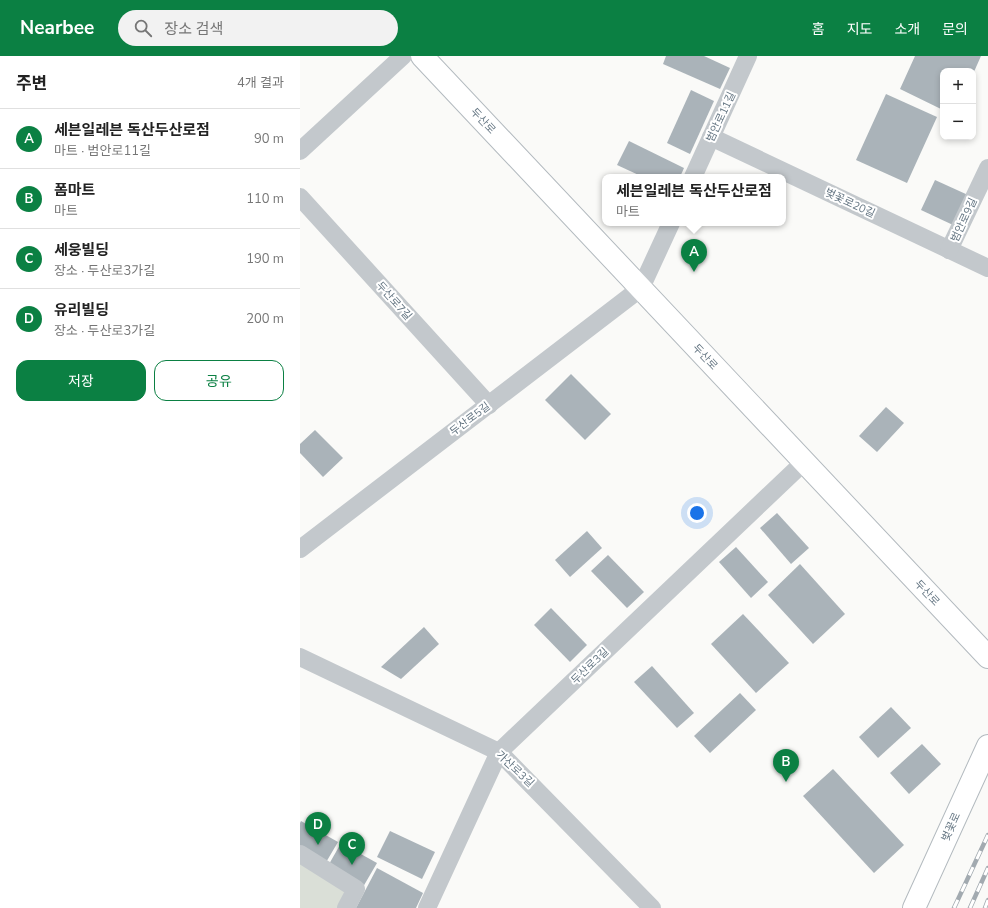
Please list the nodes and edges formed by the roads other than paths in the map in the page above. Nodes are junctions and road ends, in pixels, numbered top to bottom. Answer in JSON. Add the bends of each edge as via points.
{"nodes":[{"id":1,"x":403,"y":56,"type":"edge"},
{"id":2,"x":422,"y":56,"type":"edge"},
{"id":3,"x":748,"y":56,"type":"edge"},
{"id":4,"x":711,"y":137,"type":"junction"},
{"id":5,"x":300,"y":151,"type":"edge"},
{"id":6,"x":988,"y":168,"type":"edge"},
{"id":7,"x":693,"y":174,"type":"edge"},
{"id":8,"x":300,"y":197,"type":"edge"},
{"id":9,"x":670,"y":226,"type":"edge"},
{"id":10,"x":949,"y":250,"type":"junction"},
{"id":11,"x":988,"y":268,"type":"edge"},
{"id":12,"x":641,"y":288,"type":"junction"},
{"id":13,"x":489,"y":405,"type":"junction"},
{"id":14,"x":804,"y":462,"type":"junction"},
{"id":15,"x":300,"y":549,"type":"edge"},
{"id":16,"x":988,"y":657,"type":"edge"},
{"id":17,"x":300,"y":658,"type":"edge"},
{"id":18,"x":988,"y":746,"type":"edge"},
{"id":19,"x":500,"y":752,"type":"junction"},
{"id":20,"x":300,"y":854,"type":"edge"},
{"id":21,"x":346,"y":908,"type":"edge"},
{"id":22,"x":427,"y":908,"type":"edge"},
{"id":23,"x":652,"y":908,"type":"edge"},
{"id":24,"x":914,"y":908,"type":"edge"}],
"edges":[{"from":1,"to":5,"type":"street"},
{"from":2,"to":12,"type":"street","name":"두산로"},
{"from":3,"to":4,"type":"street","name":"범안로11길"},
{"from":4,"to":7,"type":"street","name":"범안로11길"},
{"from":4,"to":10,"type":"street","name":"벚꽃로20길"},
{"from":6,"to":10,"type":"street","name":"범안로9길"},
{"from":8,"to":13,"type":"street","name":"두산로7길"},
{"from":9,"to":12,"type":"street"},
{"from":10,"to":11,"type":"street","name":"벚꽃로20길"},
{"from":12,"to":13,"type":"street","name":"두산로5길"},
{"from":12,"to":14,"type":"street","name":"두산로"},
{"from":13,"to":15,"type":"street","name":"두산로5길"},
{"from":14,"to":16,"type":"street","name":"두산로"},
{"from":14,"to":19,"type":"street","name":"두산로3길"},
{"from":17,"to":19,"type":"street","name":"가산로3길"},
{"from":18,"to":24,"type":"street","name":"벚꽃로"},
{"from":19,"to":22,"type":"street","name":"두산로3길"},
{"from":19,"to":23,"type":"street","name":"가산로3길"},
{"from":20,"to":21,"type":"street","via":[[356,888]]}]}
